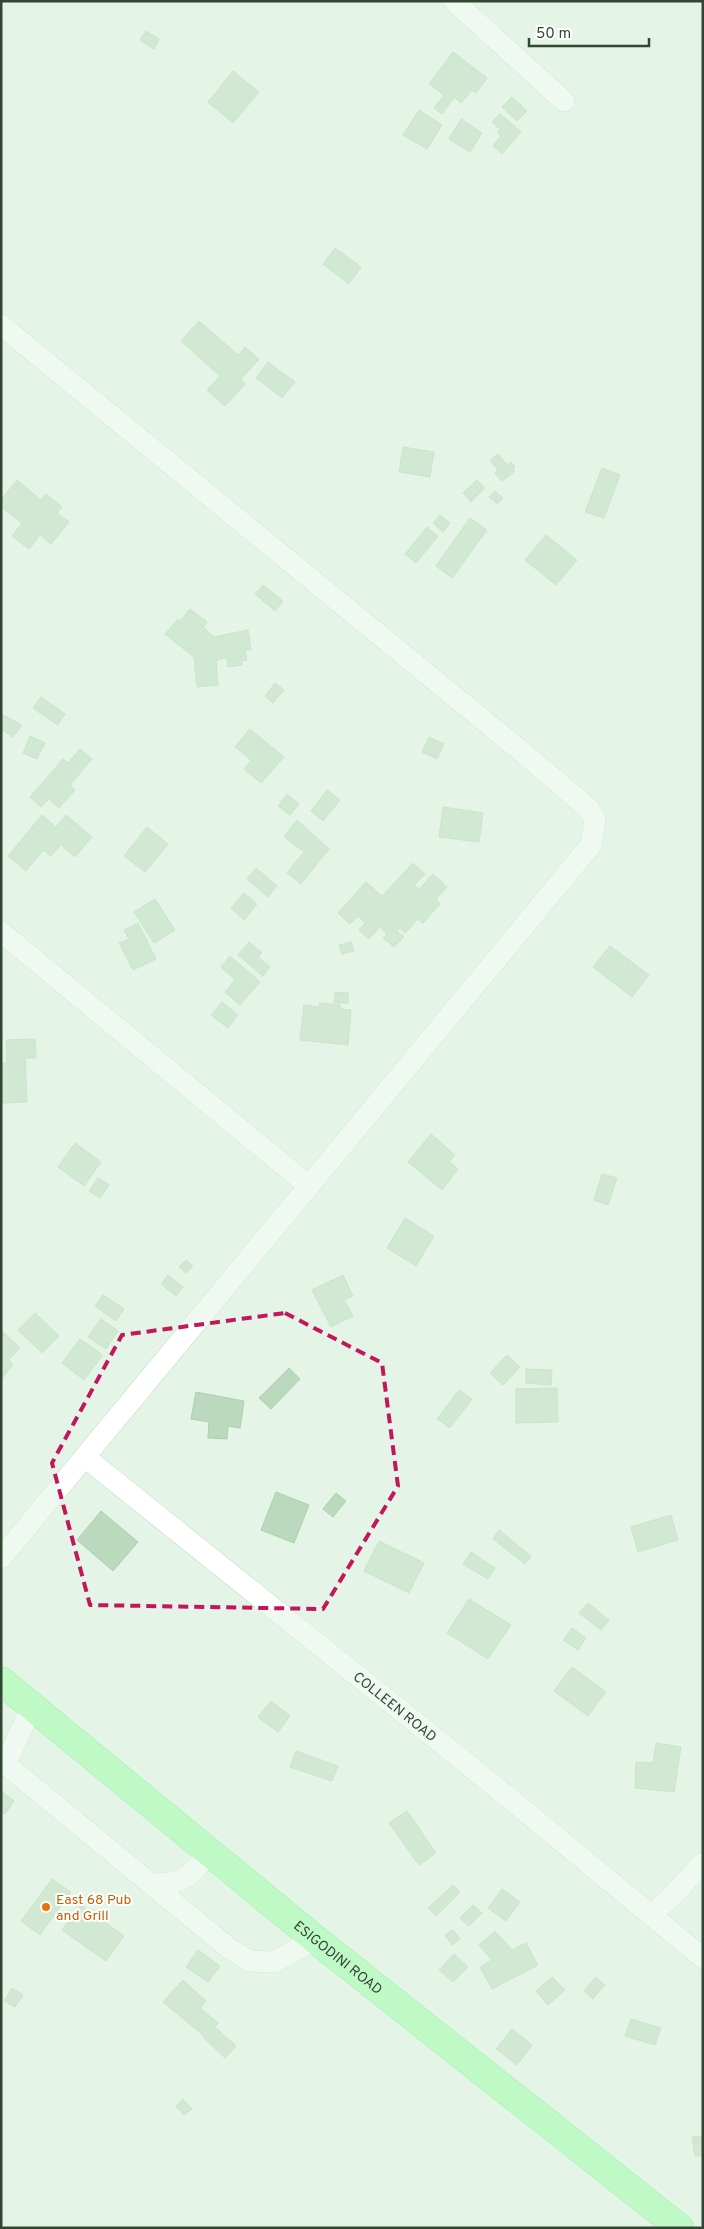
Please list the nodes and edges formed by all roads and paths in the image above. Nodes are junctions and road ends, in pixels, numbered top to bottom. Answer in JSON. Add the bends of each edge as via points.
{"nodes":[{"id":1,"x":454,"y":1,"type":"edge"},
{"id":2,"x":564,"y":101,"type":"dead end"},
{"id":3,"x":1,"y":325,"type":"edge"},
{"id":4,"x":1,"y":932,"type":"edge"},
{"id":5,"x":309,"y":1186,"type":"junction"},
{"id":6,"x":86,"y":1457,"type":"junction"},
{"id":7,"x":1,"y":1558,"type":"edge"},
{"id":8,"x":1,"y":1681,"type":"edge"},
{"id":9,"x":32,"y":1707,"type":"junction"},
{"id":10,"x":3,"y":1762,"type":"edge"},
{"id":11,"x":210,"y":1853,"type":"junction"},
{"id":12,"x":703,"y":1863,"type":"edge"},
{"id":13,"x":152,"y":1884,"type":"junction"},
{"id":14,"x":651,"y":1915,"type":"junction"},
{"id":15,"x":315,"y":1939,"type":"junction"},
{"id":16,"x":703,"y":1958,"type":"edge"},
{"id":17,"x":680,"y":2228,"type":"edge"}],
"edges":[{"from":1,"to":2,"type":"street"},
{"from":3,"to":5,"type":"street","via":[[521,751],[589,809],[595,820],[591,845]]},
{"from":4,"to":5,"type":"street"},
{"from":5,"to":6,"type":"street"},
{"from":6,"to":7,"type":"street"},
{"from":6,"to":14,"type":"street","name":"COLLEEN ROAD"},
{"from":8,"to":9,"type":"main road","name":"ESIGODINI ROAD"},
{"from":9,"to":10,"type":"street"},
{"from":9,"to":11,"type":"main road","name":"ESIGODINI ROAD"},
{"from":10,"to":13,"type":"street"},
{"from":11,"to":13,"type":"street","via":[[188,1877],[175,1884]]},
{"from":11,"to":15,"type":"main road","name":"ESIGODINI ROAD"},
{"from":12,"to":14,"type":"street"},
{"from":13,"to":15,"type":"street","via":[[230,1949],[250,1961],[274,1962]]},
{"from":14,"to":16,"type":"street","name":"COLLEEN ROAD"},
{"from":15,"to":17,"type":"main road","name":"ESIGODINI ROAD"}]}
